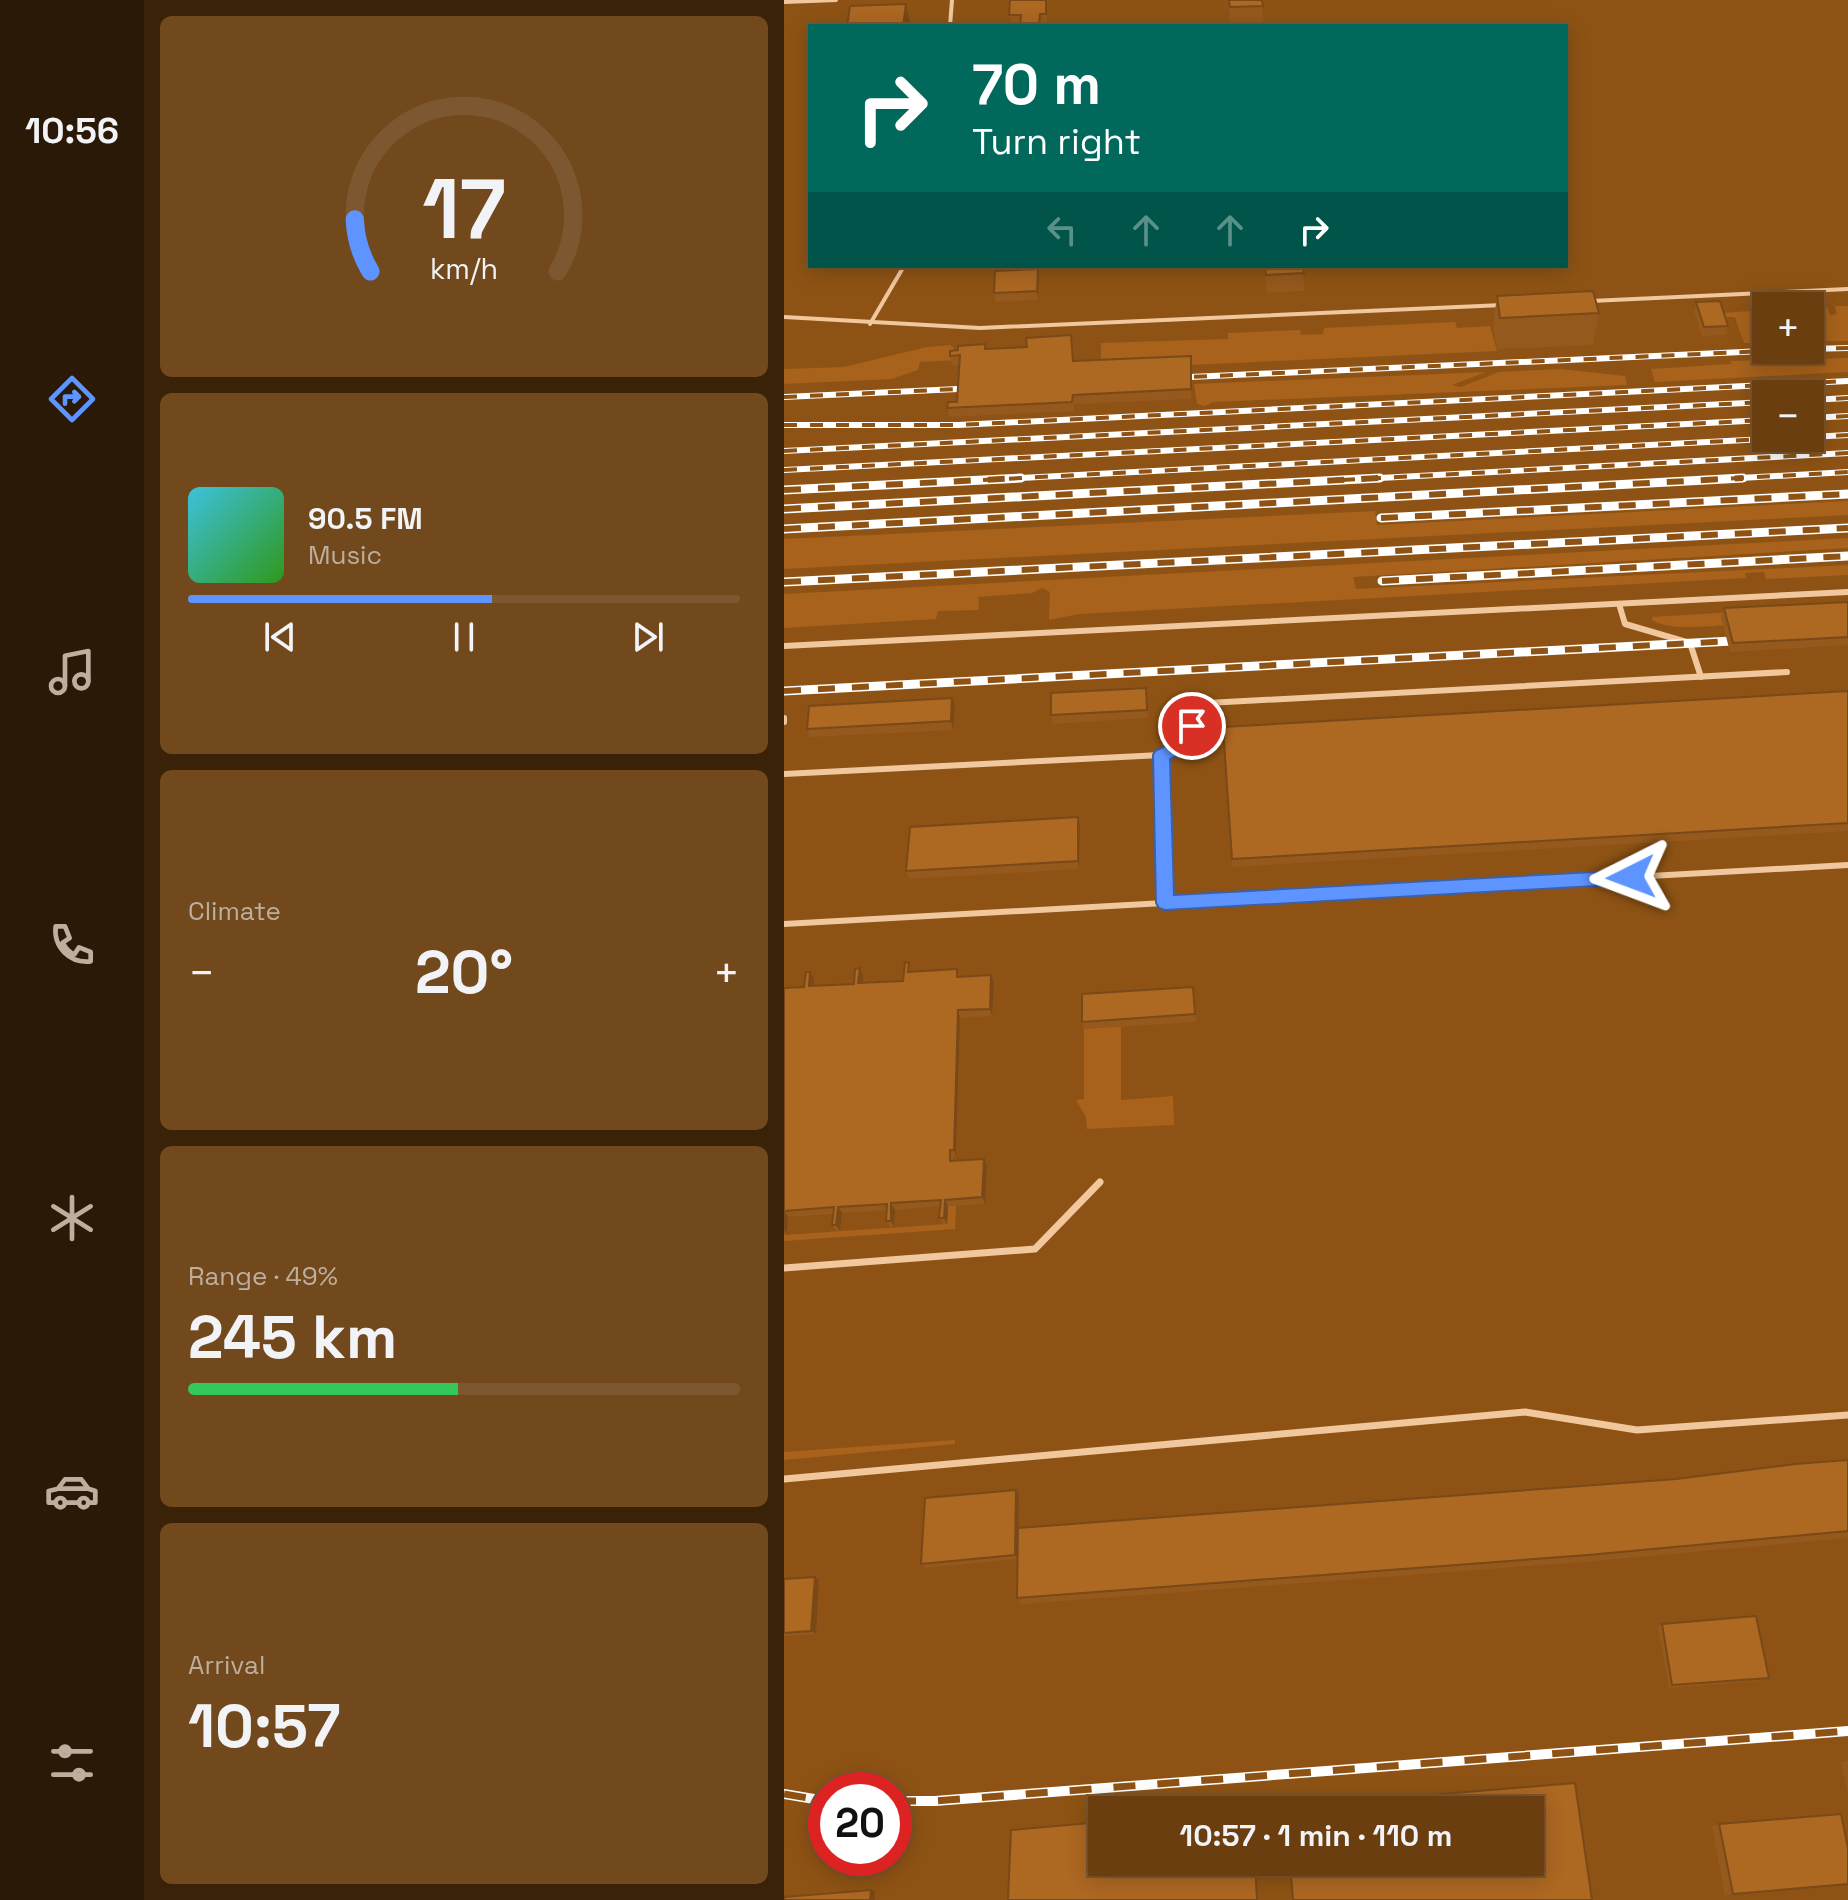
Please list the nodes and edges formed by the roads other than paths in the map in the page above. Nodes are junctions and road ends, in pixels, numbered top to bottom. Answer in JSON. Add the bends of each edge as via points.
{"nodes":[{"id":1,"x":836,"y":0,"type":"edge"},
{"id":2,"x":952,"y":0,"type":"edge"},
{"id":3,"x":784,"y":2,"type":"edge"},
{"id":4,"x":950,"y":24,"type":"edge"},
{"id":5,"x":903,"y":268,"type":"edge"},
{"id":6,"x":1848,"y":289,"type":"edge"},
{"id":7,"x":1580,"y":301,"type":"edge"},
{"id":8,"x":1516,"y":304,"type":"edge"},
{"id":9,"x":784,"y":317,"type":"edge"},
{"id":10,"x":870,"y":324,"type":"junction"},
{"id":11,"x":1848,"y":592,"type":"edge"},
{"id":12,"x":1619,"y":604,"type":"junction"},
{"id":13,"x":784,"y":646,"type":"edge"},
{"id":14,"x":1787,"y":672,"type":"dead end"},
{"id":15,"x":1701,"y":677,"type":"junction"},
{"id":16,"x":1161,"y":755,"type":"junction"},
{"id":17,"x":784,"y":774,"type":"edge"},
{"id":18,"x":1848,"y":865,"type":"edge"},
{"id":19,"x":1165,"y":903,"type":"junction"},
{"id":20,"x":784,"y":924,"type":"edge"},
{"id":21,"x":1100,"y":1182,"type":"dead end"},
{"id":22,"x":784,"y":1268,"type":"edge"},
{"id":23,"x":1848,"y":1415,"type":"edge"},
{"id":24,"x":784,"y":1479,"type":"edge"}],
"edges":[{"from":1,"to":3,"type":"lane"},
{"from":2,"to":4,"type":"lane"},
{"from":5,"to":10,"type":"lane"},
{"from":6,"to":7,"type":"lane"},
{"from":8,"to":10,"type":"lane","via":[[980,328]]},
{"from":9,"to":10,"type":"lane"},
{"from":11,"to":12,"type":"lane"},
{"from":12,"to":13,"type":"lane"},
{"from":12,"to":15,"type":"lane","via":[[1625,624],[1690,643]]},
{"from":14,"to":15,"type":"lane"},
{"from":15,"to":16,"type":"lane","via":[[1207,703],[1182,746]]},
{"from":16,"to":17,"type":"lane"},
{"from":16,"to":19,"type":"lane"},
{"from":18,"to":19,"type":"lane"},
{"from":19,"to":20,"type":"lane"},
{"from":21,"to":22,"type":"lane","via":[[1035,1249]]},
{"from":23,"to":24,"type":"lane","via":[[1637,1430],[1525,1412]]}]}
